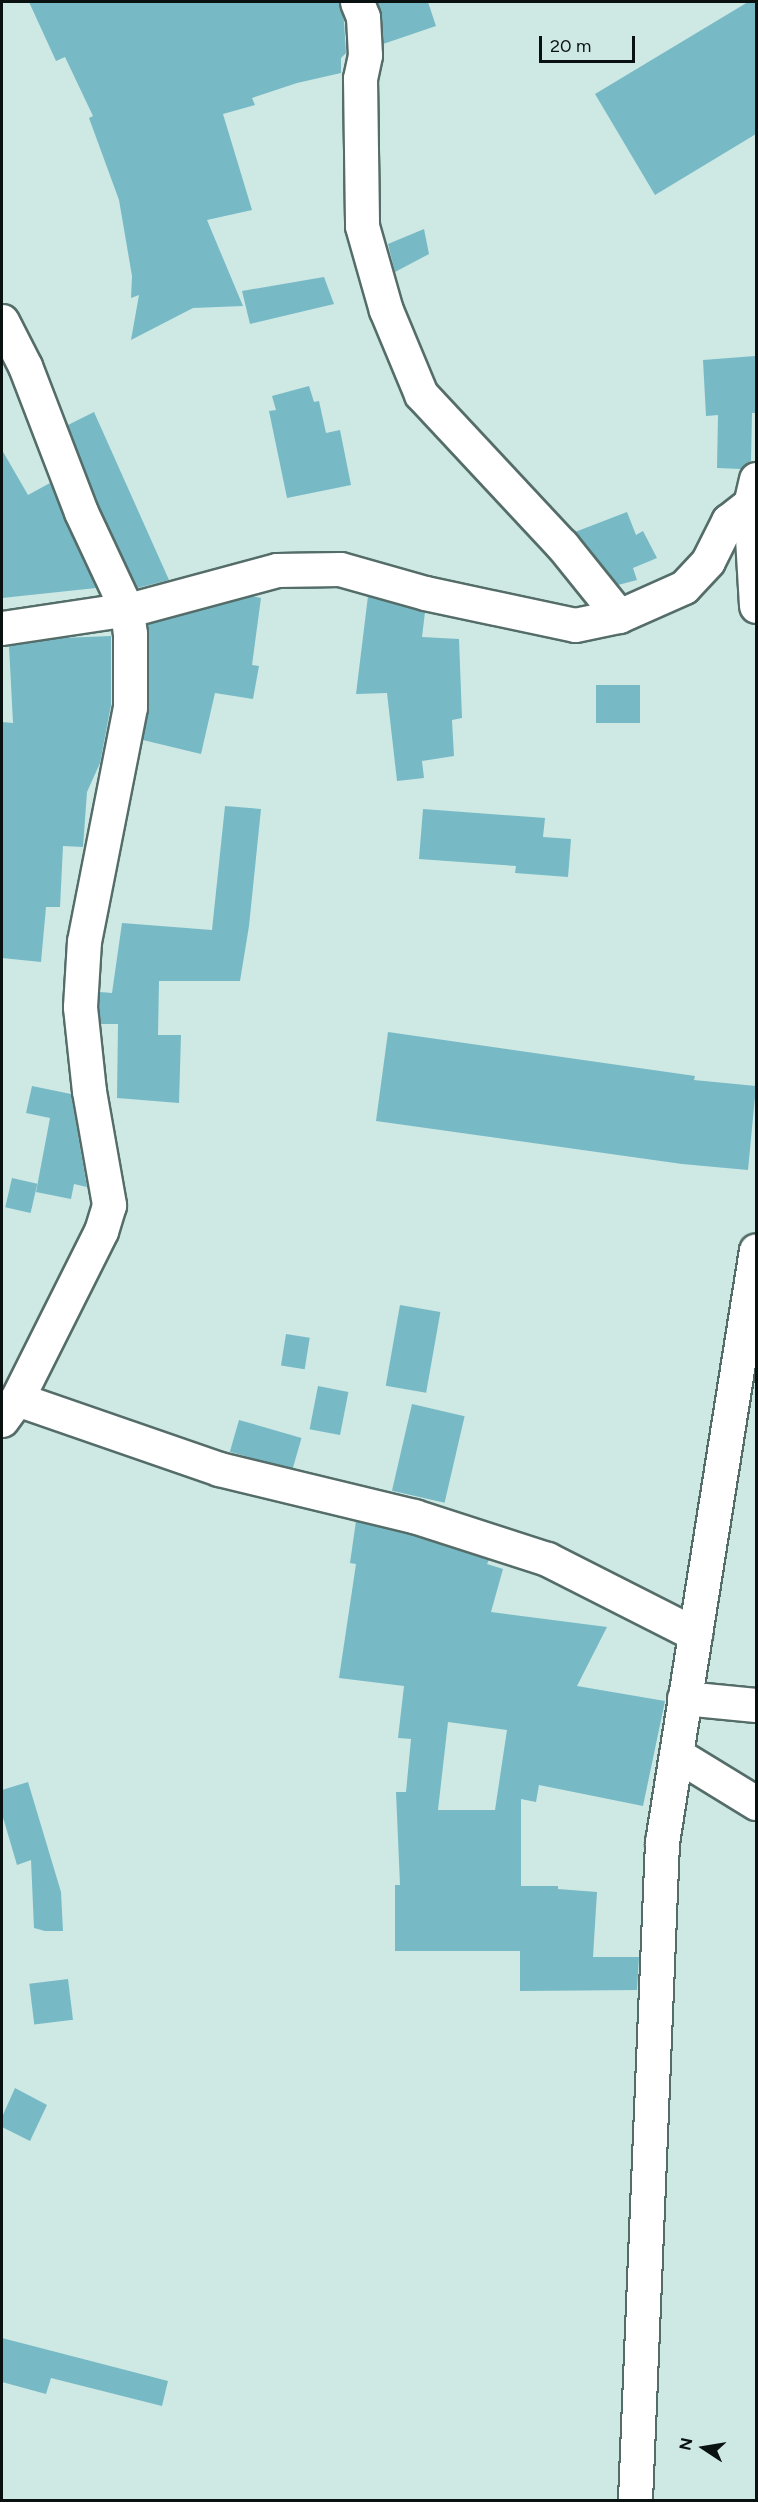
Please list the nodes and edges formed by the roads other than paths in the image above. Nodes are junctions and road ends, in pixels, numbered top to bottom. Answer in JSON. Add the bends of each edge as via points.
{"nodes":[{"id":1,"x":357,"y":2,"type":"edge"},
{"id":2,"x":2,"y":321,"type":"edge"},
{"id":3,"x":753,"y":492,"type":"edge"},
{"id":4,"x":756,"y":606,"type":"edge"},
{"id":5,"x":127,"y":610,"type":"junction"},
{"id":6,"x":619,"y":616,"type":"junction"},
{"id":7,"x":2,"y":628,"type":"edge"},
{"id":8,"x":756,"y":1250,"type":"edge"},
{"id":9,"x":751,"y":1321,"type":"edge"},
{"id":10,"x":9,"y":1410,"type":"edge"},
{"id":11,"x":695,"y":1635,"type":"junction"},
{"id":12,"x":684,"y":1698,"type":"junction"},
{"id":13,"x":756,"y":1706,"type":"edge"},
{"id":14,"x":676,"y":1754,"type":"junction"},
{"id":15,"x":756,"y":1803,"type":"edge"},
{"id":16,"x":635,"y":2500,"type":"edge"}],
"edges":[{"from":1,"to":6,"type":"street","via":[[363,17],[365,55],[360,78],[362,226],[386,309],[421,394],[562,545]]},
{"from":2,"to":5,"type":"street","via":[[24,366],[81,512]]},
{"from":3,"to":4,"type":"street"},
{"from":3,"to":6,"type":"street","via":[[728,521],[708,561],[684,587]]},
{"from":5,"to":6,"type":"street","via":[[277,570],[340,569],[425,593],[575,625]]},
{"from":5,"to":7,"type":"street"},
{"from":5,"to":10,"type":"street","via":[[130,707],[84,942],[80,1007],[89,1091],[109,1205],[101,1231]]},
{"from":8,"to":9,"type":"street"},
{"from":9,"to":11,"type":"street"},
{"from":10,"to":11,"type":"street","via":[[219,1469],[414,1516],[547,1559]]},
{"from":11,"to":12,"type":"street"},
{"from":12,"to":13,"type":"street"},
{"from":12,"to":14,"type":"street"},
{"from":14,"to":15,"type":"street"},
{"from":14,"to":16,"type":"street","via":[[662,1842]]}]}
